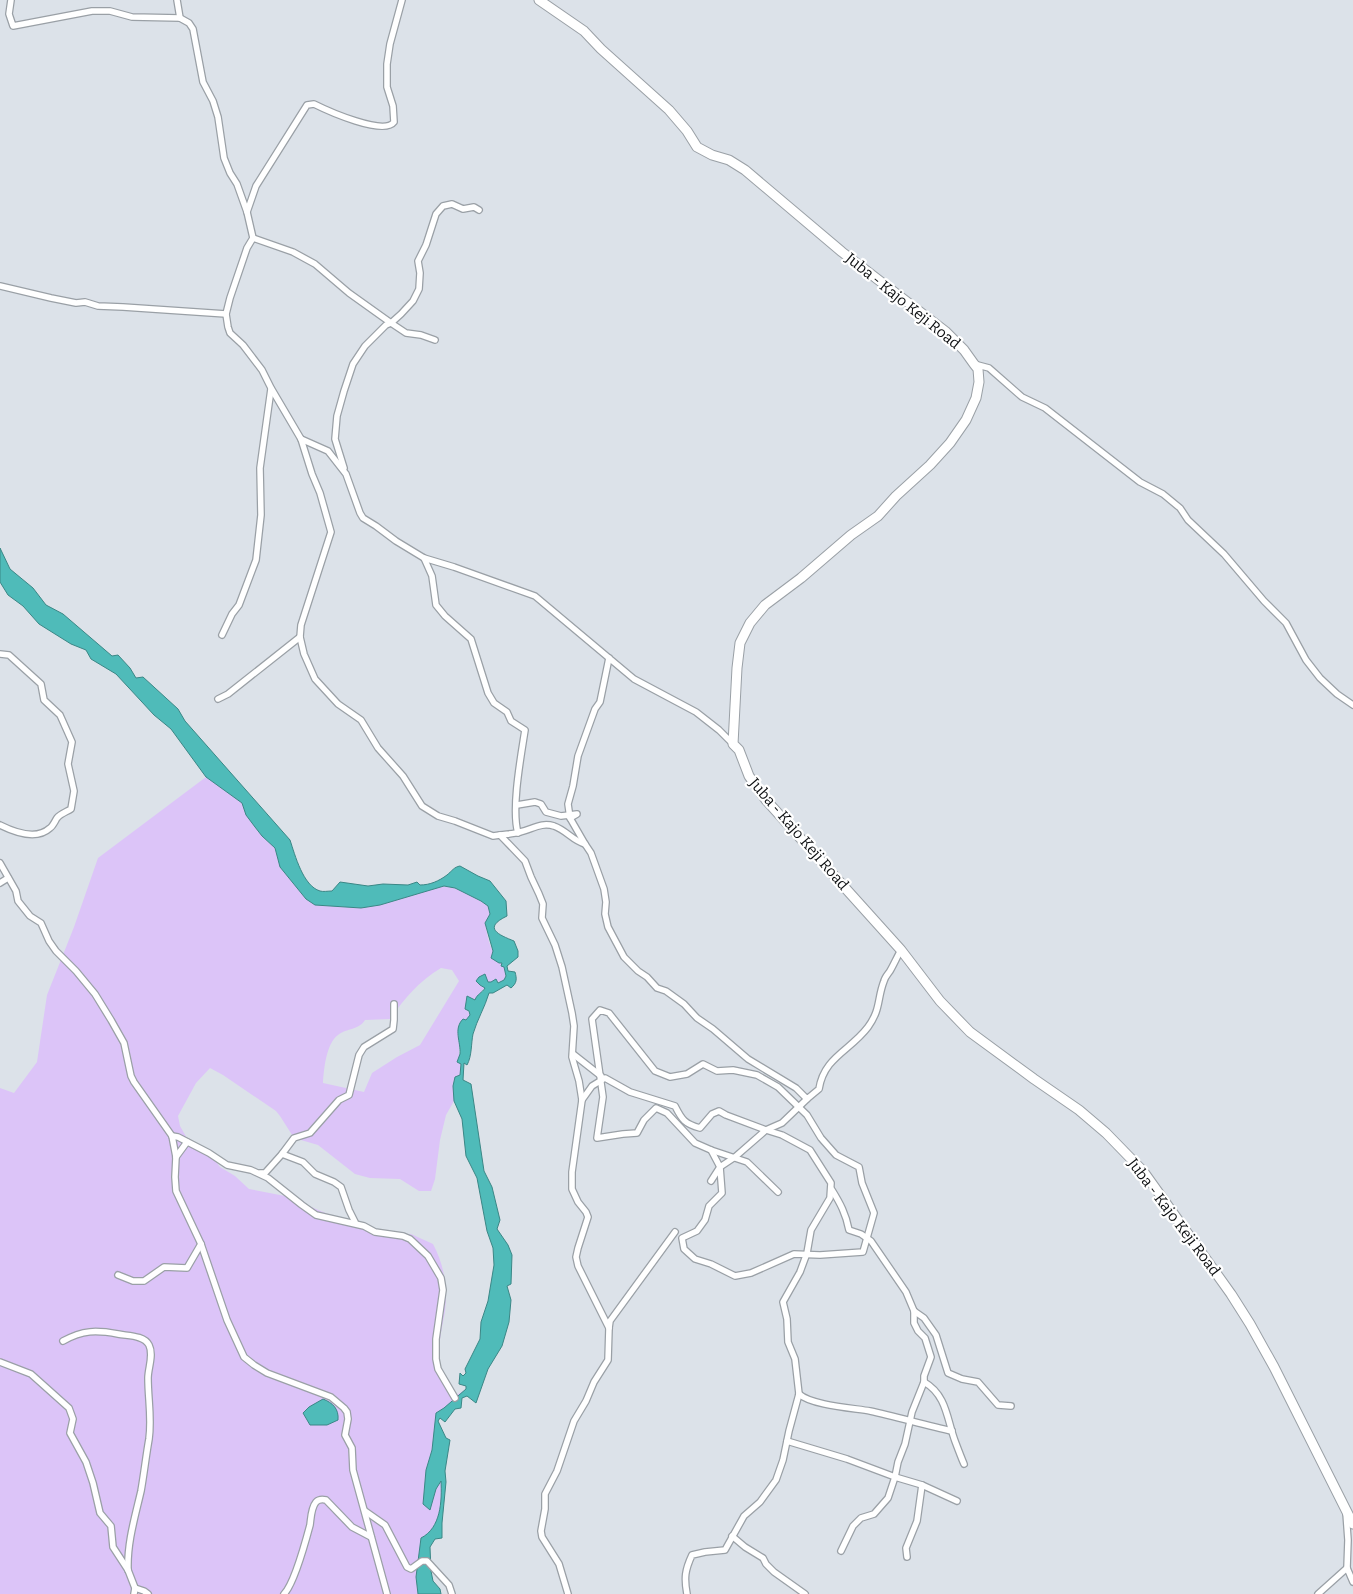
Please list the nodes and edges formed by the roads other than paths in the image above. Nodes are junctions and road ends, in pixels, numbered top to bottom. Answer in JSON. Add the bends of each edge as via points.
{"nodes":[{"id":1,"x":11,"y":0,"type":"edge"},
{"id":2,"x":177,"y":0,"type":"edge"},
{"id":3,"x":402,"y":0,"type":"edge"},
{"id":4,"x":539,"y":0,"type":"edge"},
{"id":5,"x":180,"y":18,"type":"junction"},
{"id":6,"x":479,"y":210,"type":"dead end"},
{"id":7,"x":247,"y":212,"type":"junction"},
{"id":8,"x":253,"y":238,"type":"junction"},
{"id":9,"x":0,"y":286,"type":"edge"},
{"id":10,"x":226,"y":314,"type":"junction"},
{"id":11,"x":391,"y":323,"type":"junction"},
{"id":12,"x":435,"y":340,"type":"dead end"},
{"id":13,"x":974,"y":364,"type":"junction"},
{"id":14,"x":271,"y":388,"type":"junction"},
{"id":15,"x":300,"y":439,"type":"junction"},
{"id":16,"x":346,"y":474,"type":"junction"},
{"id":17,"x":424,"y":558,"type":"junction"},
{"id":18,"x":222,"y":635,"type":"dead end"},
{"id":19,"x":300,"y":637,"type":"junction"},
{"id":20,"x":0,"y":654,"type":"edge"},
{"id":21,"x":609,"y":658,"type":"junction"},
{"id":22,"x":218,"y":699,"type":"dead end"},
{"id":23,"x":1353,"y":705,"type":"edge"},
{"id":24,"x":733,"y":744,"type":"junction"},
{"id":25,"x":517,"y":805,"type":"junction"},
{"id":26,"x":570,"y":818,"type":"junction"},
{"id":27,"x":0,"y":825,"type":"edge"},
{"id":28,"x":518,"y":833,"type":"junction"},
{"id":29,"x":500,"y":834,"type":"junction"},
{"id":30,"x":585,"y":844,"type":"junction"},
{"id":31,"x":0,"y":863,"type":"edge"},
{"id":32,"x":8,"y":878,"type":"junction"},
{"id":33,"x":0,"y":883,"type":"edge"},
{"id":34,"x":901,"y":950,"type":"junction"},
{"id":35,"x":394,"y":1004,"type":"dead end"},
{"id":36,"x":573,"y":1054,"type":"junction"},
{"id":37,"x":605,"y":1078,"type":"junction"},
{"id":38,"x":807,"y":1099,"type":"junction"},
{"id":39,"x":582,"y":1100,"type":"junction"},
{"id":40,"x":766,"y":1130,"type":"junction"},
{"id":41,"x":172,"y":1136,"type":"junction"},
{"id":42,"x":187,"y":1142,"type":"junction"},
{"id":43,"x":711,"y":1150,"type":"junction"},
{"id":44,"x":282,"y":1154,"type":"junction"},
{"id":45,"x":176,"y":1157,"type":"junction"},
{"id":46,"x":735,"y":1157,"type":"junction"},
{"id":47,"x":720,"y":1167,"type":"junction"},
{"id":48,"x":258,"y":1173,"type":"junction"},
{"id":49,"x":711,"y":1181,"type":"dead end"},
{"id":50,"x":832,"y":1190,"type":"junction"},
{"id":51,"x":778,"y":1192,"type":"dead end"},
{"id":52,"x":355,"y":1222,"type":"dead end"},
{"id":53,"x":675,"y":1232,"type":"dead end"},
{"id":54,"x":201,"y":1244,"type":"junction"},
{"id":55,"x":118,"y":1275,"type":"dead end"},
{"id":56,"x":914,"y":1311,"type":"junction"},
{"id":57,"x":608,"y":1328,"type":"junction"},
{"id":58,"x":63,"y":1341,"type":"dead end"},
{"id":59,"x":0,"y":1362,"type":"edge"},
{"id":60,"x":924,"y":1382,"type":"junction"},
{"id":61,"x":799,"y":1394,"type":"junction"},
{"id":62,"x":455,"y":1398,"type":"dead end"},
{"id":63,"x":1011,"y":1406,"type":"dead end"},
{"id":64,"x":910,"y":1421,"type":"junction"},
{"id":65,"x":952,"y":1431,"type":"junction"},
{"id":66,"x":787,"y":1441,"type":"junction"},
{"id":67,"x":964,"y":1464,"type":"dead end"},
{"id":68,"x":895,"y":1477,"type":"junction"},
{"id":69,"x":922,"y":1485,"type":"junction"},
{"id":70,"x":957,"y":1501,"type":"dead end"},
{"id":71,"x":1345,"y":1508,"type":"junction"},
{"id":72,"x":365,"y":1511,"type":"junction"},
{"id":73,"x":1353,"y":1524,"type":"edge"},
{"id":74,"x":732,"y":1536,"type":"junction"},
{"id":75,"x":371,"y":1537,"type":"junction"},
{"id":76,"x":841,"y":1552,"type":"dead end"},
{"id":77,"x":906,"y":1557,"type":"dead end"},
{"id":78,"x":1347,"y":1568,"type":"junction"},
{"id":79,"x":128,"y":1570,"type":"junction"},
{"id":80,"x":1353,"y":1582,"type":"edge"},
{"id":81,"x":135,"y":1591,"type":"edge"},
{"id":82,"x":148,"y":1594,"type":"edge"},
{"id":83,"x":284,"y":1594,"type":"edge"},
{"id":84,"x":387,"y":1594,"type":"edge"},
{"id":85,"x":452,"y":1594,"type":"edge"},
{"id":86,"x":568,"y":1594,"type":"edge"},
{"id":87,"x":687,"y":1594,"type":"edge"},
{"id":88,"x":805,"y":1594,"type":"edge"},
{"id":89,"x":1318,"y":1594,"type":"edge"}],
"edges":[{"from":1,"to":5,"type":"street","via":[[9,14],[13,26],[92,11],[110,11],[132,17]]},
{"from":2,"to":5,"type":"street"},
{"from":3,"to":7,"type":"street","via":[[387,64],[386,87],[393,106],[392,125],[369,124],[331,113],[314,104],[307,105],[256,186]]},
{"from":4,"to":13,"type":"main road","name":"Juba - Kajo Keji Road","via":[[584,31],[662,104],[698,147],[745,170],[842,252],[945,331]]},
{"from":5,"to":7,"type":"street","via":[[193,29],[203,82],[218,117],[224,158]]},
{"from":6,"to":11,"type":"street","via":[[452,204],[443,206],[436,214],[418,261],[419,289],[413,301]]},
{"from":7,"to":8,"type":"street"},
{"from":8,"to":10,"type":"street"},
{"from":8,"to":11,"type":"street","via":[[294,252],[315,264]]},
{"from":9,"to":10,"type":"street","via":[[98,306]]},
{"from":10,"to":14,"type":"street","via":[[230,333],[252,356]]},
{"from":11,"to":12,"type":"street","via":[[406,333]]},
{"from":11,"to":16,"type":"street","via":[[364,346],[353,364],[344,391],[335,439]]},
{"from":13,"to":23,"type":"street","via":[[989,368],[1022,398],[1050,412],[1140,482],[1180,508],[1286,623],[1320,678]]},
{"from":13,"to":24,"type":"main road","name":"Juba - Kajo Keji Road","via":[[978,369],[979,382],[976,398],[950,443],[878,516],[764,605],[750,623],[740,643]]},
{"from":14,"to":15,"type":"street"},
{"from":14,"to":18,"type":"street","via":[[260,468],[261,515],[256,560],[239,605]]},
{"from":15,"to":16,"type":"street","via":[[328,451]]},
{"from":15,"to":19,"type":"street","via":[[331,532]]},
{"from":16,"to":17,"type":"street","via":[[363,518]]},
{"from":17,"to":21,"type":"street","via":[[535,596]]},
{"from":17,"to":25,"type":"street","via":[[432,576],[436,605],[471,639],[494,703],[525,730]]},
{"from":19,"to":22,"type":"street"},
{"from":19,"to":29,"type":"street","via":[[315,679],[338,704],[361,720],[422,806],[438,816],[493,836]]},
{"from":20,"to":27,"type":"street","via":[[9,655],[41,684],[44,700],[60,715],[72,742],[68,764],[74,791],[71,809],[40,833],[13,832]]},
{"from":21,"to":24,"type":"street","via":[[634,678],[696,712]]},
{"from":21,"to":26,"type":"street","via":[[600,702],[578,756],[568,804]]},
{"from":24,"to":34,"type":"main road","name":"Juba - Kajo Keji Road","via":[[766,800]]},
{"from":25,"to":26,"type":"street","via":[[535,802],[541,804],[546,812],[561,816],[577,814]]},
{"from":25,"to":28,"type":"street"},
{"from":26,"to":30,"type":"street"},
{"from":28,"to":29,"type":"street"},
{"from":28,"to":30,"type":"street","via":[[542,824],[555,826]]},
{"from":29,"to":36,"type":"street","via":[[525,861],[543,904],[542,918],[562,967],[572,1013]]},
{"from":30,"to":38,"type":"street","via":[[604,889],[608,927],[624,957],[657,988],[684,1004],[748,1060],[796,1088]]},
{"from":31,"to":32,"type":"street"},
{"from":32,"to":33,"type":"street"},
{"from":32,"to":41,"type":"street","via":[[18,900],[30,916],[41,923],[49,941],[94,994],[124,1043],[134,1082]]},
{"from":34,"to":38,"type":"street","via":[[884,980],[877,1013],[855,1042],[826,1067],[819,1089]]},
{"from":34,"to":71,"type":"main road","name":"Juba - Kajo Keji Road","via":[[940,1001],[970,1032],[1079,1110],[1106,1132],[1143,1171],[1250,1324]]},
{"from":35,"to":44,"type":"street","via":[[393,1029],[364,1047],[349,1095],[339,1100],[310,1133],[294,1138]]},
{"from":36,"to":37,"type":"street"},
{"from":36,"to":39,"type":"street"},
{"from":37,"to":39,"type":"street","via":[[592,1086]]},
{"from":37,"to":40,"type":"street","via":[[630,1092],[675,1106],[688,1125],[700,1128],[719,1111]]},
{"from":38,"to":40,"type":"street","via":[[782,1123]]},
{"from":39,"to":57,"type":"street","via":[[572,1189],[588,1217],[576,1261]]},
{"from":40,"to":46,"type":"street"},
{"from":40,"to":50,"type":"street","via":[[810,1150],[831,1182]]},
{"from":41,"to":42,"type":"street"},
{"from":41,"to":45,"type":"street"},
{"from":42,"to":45,"type":"street"},
{"from":42,"to":48,"type":"street","via":[[227,1165]]},
{"from":43,"to":46,"type":"street"},
{"from":43,"to":47,"type":"street"},
{"from":43,"to":47,"type":"street","via":[[695,1143],[667,1113],[656,1108],[637,1133],[597,1138],[603,1097],[592,1020],[600,1010],[610,1013],[655,1071],[670,1077],[687,1074],[703,1064],[717,1070],[757,1075],[778,1087],[807,1115],[836,1155],[859,1167],[874,1213],[863,1252],[794,1254],[751,1273],[735,1276],[695,1260],[684,1249],[682,1238],[697,1231],[709,1206],[722,1193]]},
{"from":44,"to":48,"type":"street","via":[[266,1173]]},
{"from":44,"to":52,"type":"street","via":[[303,1162],[315,1174],[341,1187]]},
{"from":45,"to":54,"type":"street","via":[[176,1192]]},
{"from":46,"to":47,"type":"street"},
{"from":46,"to":51,"type":"street","via":[[747,1162]]},
{"from":47,"to":49,"type":"street"},
{"from":48,"to":62,"type":"street","via":[[316,1215],[364,1226],[375,1232],[403,1236],[428,1256],[437,1269],[443,1290],[436,1339],[437,1364]]},
{"from":50,"to":56,"type":"street","via":[[846,1216],[849,1230],[871,1241],[906,1292]]},
{"from":50,"to":61,"type":"street","via":[[811,1230],[808,1253],[800,1272],[782,1302],[788,1342],[795,1358]]},
{"from":53,"to":57,"type":"street"},
{"from":54,"to":55,"type":"street","via":[[188,1268],[164,1267],[144,1281]]},
{"from":54,"to":72,"type":"street","via":[[227,1320],[244,1357],[267,1373],[331,1397],[344,1408],[348,1418],[345,1436],[352,1448],[353,1470]]},
{"from":56,"to":60,"type":"street","via":[[914,1323],[925,1338],[931,1357]]},
{"from":56,"to":63,"type":"street","via":[[924,1318],[936,1335],[948,1373],[978,1382],[998,1405]]},
{"from":57,"to":86,"type":"street","via":[[608,1360],[574,1421],[557,1471],[545,1494],[540,1529],[559,1564]]},
{"from":58,"to":79,"type":"street","via":[[88,1331],[136,1337],[149,1344],[149,1436]]},
{"from":59,"to":79,"type":"street","via":[[31,1374],[69,1408],[73,1419],[70,1432],[86,1462],[100,1513],[111,1526],[113,1546]]},
{"from":60,"to":64,"type":"street"},
{"from":60,"to":65,"type":"street","via":[[944,1404]]},
{"from":61,"to":64,"type":"street","via":[[811,1400]]},
{"from":61,"to":66,"type":"street"},
{"from":64,"to":65,"type":"street"},
{"from":64,"to":68,"type":"street"},
{"from":65,"to":67,"type":"street"},
{"from":66,"to":68,"type":"street"},
{"from":66,"to":74,"type":"street","via":[[776,1480],[760,1502],[744,1516]]},
{"from":68,"to":69,"type":"street"},
{"from":68,"to":76,"type":"street","via":[[888,1498],[874,1514],[861,1518],[853,1526]]},
{"from":69,"to":70,"type":"street"},
{"from":69,"to":77,"type":"street","via":[[917,1521],[906,1548]]},
{"from":71,"to":73,"type":"main road","name":"Juba - Kajo Keji Road"},
{"from":71,"to":78,"type":"street"},
{"from":72,"to":75,"type":"street"},
{"from":72,"to":85,"type":"street","via":[[385,1525],[407,1566],[411,1569],[427,1561],[449,1585]]},
{"from":74,"to":87,"type":"street","via":[[725,1550],[692,1555],[686,1568]]},
{"from":74,"to":88,"type":"street"},
{"from":75,"to":83,"type":"street","via":[[352,1527],[326,1500],[318,1500],[290,1585]]},
{"from":75,"to":84,"type":"street"},
{"from":78,"to":80,"type":"street"},
{"from":78,"to":89,"type":"street"},
{"from":79,"to":81,"type":"street"},
{"from":81,"to":82,"type":"street"}]}
